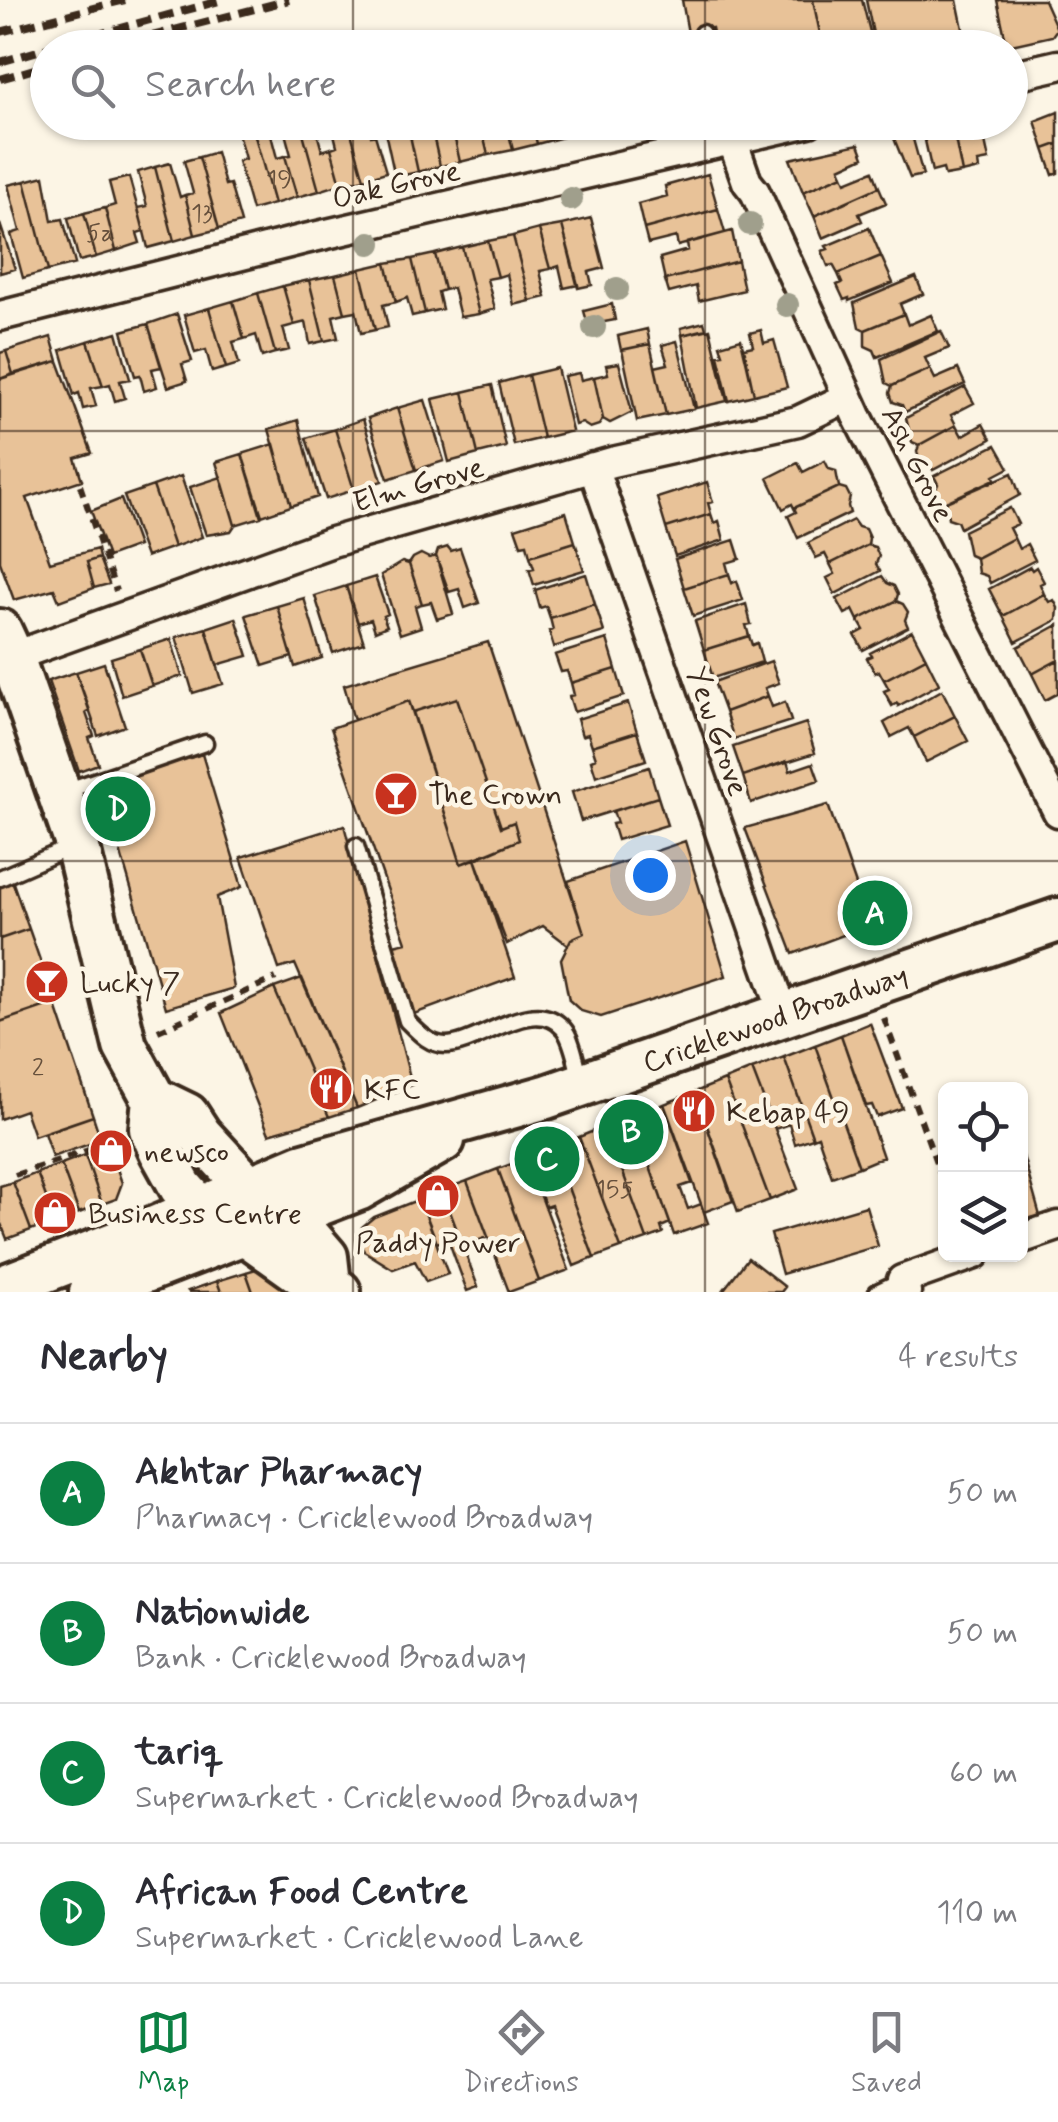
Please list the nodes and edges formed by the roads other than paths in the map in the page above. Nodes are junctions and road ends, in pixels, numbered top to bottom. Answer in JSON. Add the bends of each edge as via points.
{"nodes":[{"id":1,"x":1058,"y":64,"type":"edge"},
{"id":2,"x":1028,"y":72,"type":"edge"},
{"id":3,"x":711,"y":140,"type":"edge"},
{"id":4,"x":730,"y":140,"type":"edge"},
{"id":5,"x":0,"y":316,"type":"edge"},
{"id":6,"x":848,"y":397,"type":"junction"},
{"id":7,"x":593,"y":467,"type":"junction"},
{"id":8,"x":6,"y":644,"type":"edge"},
{"id":9,"x":205,"y":744,"type":"dead end"},
{"id":10,"x":59,"y":793,"type":"junction"},
{"id":11,"x":1058,"y":812,"type":"edge"},
{"id":12,"x":76,"y":844,"type":"junction"},
{"id":13,"x":356,"y":846,"type":"dead end"},
{"id":14,"x":0,"y":878,"type":"edge"},
{"id":15,"x":1058,"y":920,"type":"edge"},
{"id":16,"x":784,"y":1015,"type":"junction"},
{"id":17,"x":583,"y":1084,"type":"junction"},
{"id":18,"x":492,"y":1113,"type":"junction"},
{"id":19,"x":152,"y":1114,"type":"junction"},
{"id":20,"x":249,"y":1188,"type":"junction"},
{"id":21,"x":200,"y":1208,"type":"junction"},
{"id":22,"x":290,"y":1215,"type":"junction"},
{"id":23,"x":1058,"y":1226,"type":"edge"},
{"id":24,"x":245,"y":1232,"type":"junction"},
{"id":25,"x":1028,"y":1236,"type":"edge"},
{"id":26,"x":956,"y":1262,"type":"edge"},
{"id":27,"x":0,"y":1288,"type":"edge"},
{"id":28,"x":334,"y":1288,"type":"edge"},
{"id":29,"x":895,"y":1288,"type":"edge"},
{"id":30,"x":91,"y":1292,"type":"edge"}],
"edges":[{"from":1,"to":2,"type":"street"},
{"from":3,"to":5,"type":"street","name":"Oak Grove"},
{"from":4,"to":6,"type":"street","name":"Ash Grove"},
{"from":6,"to":7,"type":"street","name":"Elm Grove","via":[[798,421]]},
{"from":6,"to":11,"type":"street","name":"Ash Grove"},
{"from":7,"to":8,"type":"street","name":"Elm Grove","via":[[332,542],[124,616]]},
{"from":7,"to":16,"type":"street","name":"Yew Grove"},
{"from":8,"to":10,"type":"main road"},
{"from":9,"to":10,"type":"lane"},
{"from":10,"to":12,"type":"main road"},
{"from":12,"to":14,"type":"lane"},
{"from":12,"to":19,"type":"main road","via":[[125,1046]]},
{"from":13,"to":17,"type":"lane","via":[[406,1022],[446,1045],[527,1016],[548,1017],[564,1029]]},
{"from":15,"to":16,"type":"main road","name":"Cricklewood Broadway"},
{"from":16,"to":17,"type":"main road","name":"Cricklewood Broadway"},
{"from":17,"to":18,"type":"main road","name":"Cricklewood Broadway"},
{"from":18,"to":20,"type":"main road","name":"Cricklewood Broadway","via":[[361,1146]]},
{"from":18,"to":22,"type":"main road","name":"Cricklewood Broadway","via":[[358,1189]]},
{"from":19,"to":20,"type":"main road","via":[[187,1115]]},
{"from":19,"to":21,"type":"main road","via":[[181,1187]]},
{"from":20,"to":21,"type":"main road","name":"Cricklewood Broadway"},
{"from":20,"to":22,"type":"main road"},
{"from":21,"to":24,"type":"main road"},
{"from":21,"to":27,"type":"main road","name":"Cricklewood Broadway"},
{"from":22,"to":24,"type":"main road","name":"Cricklewood Broadway"},
{"from":22,"to":28,"type":"main road","via":[[326,1257]]},
{"from":23,"to":25,"type":"street"},
{"from":24,"to":28,"type":"main road","via":[[308,1278]]},
{"from":24,"to":30,"type":"main road","name":"Cricklewood Broadway"},
{"from":26,"to":29,"type":"street"}]}
